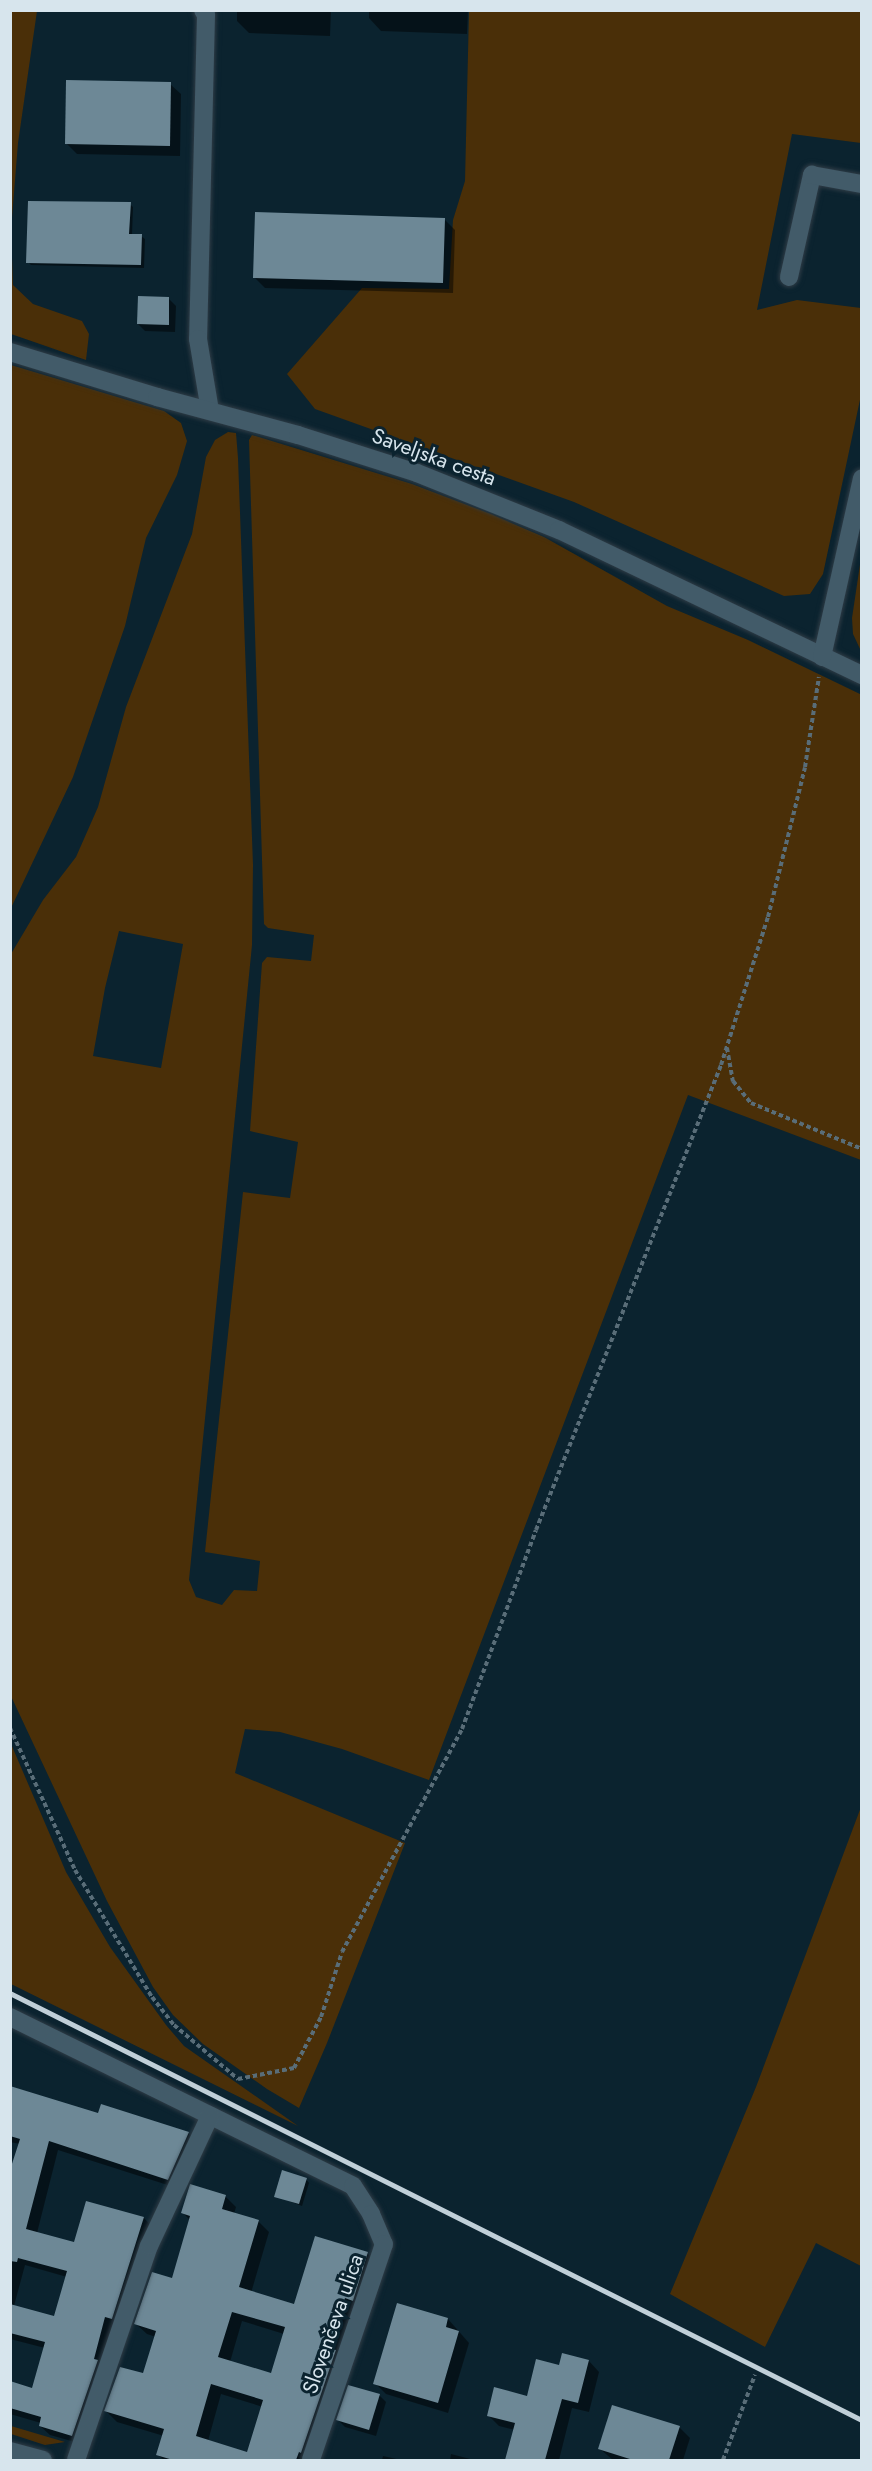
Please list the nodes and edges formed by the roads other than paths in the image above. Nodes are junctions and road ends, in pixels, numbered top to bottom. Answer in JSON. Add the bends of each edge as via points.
{"nodes":[{"id":1,"x":202,"y":10,"type":"edge"},
{"id":2,"x":861,"y":184,"type":"edge"},
{"id":3,"x":789,"y":277,"type":"dead end"},
{"id":4,"x":10,"y":352,"type":"edge"},
{"id":5,"x":210,"y":411,"type":"junction"},
{"id":6,"x":861,"y":478,"type":"edge"},
{"id":7,"x":822,"y":657,"type":"junction"},
{"id":8,"x":861,"y":675,"type":"edge"},
{"id":9,"x":10,"y":2017,"type":"edge"},
{"id":10,"x":210,"y":2116,"type":"junction"},
{"id":11,"x":17,"y":2455,"type":"edge"},
{"id":12,"x":43,"y":2460,"type":"edge"},
{"id":13,"x":76,"y":2460,"type":"edge"},
{"id":14,"x":311,"y":2460,"type":"edge"}],
"edges":[{"from":1,"to":5,"type":"street","via":[[206,15],[198,339]]},
{"from":2,"to":3,"type":"street","via":[[812,175]]},
{"from":4,"to":5,"type":"street","name":"Saveljska cesta"},
{"from":5,"to":7,"type":"street","name":"Saveljska cesta","via":[[377,460],[495,503],[603,550]]},
{"from":6,"to":7,"type":"street"},
{"from":7,"to":8,"type":"street","name":"Saveljska cesta"},
{"from":9,"to":10,"type":"street","name":"Slovenčeva ulica"},
{"from":10,"to":13,"type":"street","via":[[149,2246]]},
{"from":10,"to":14,"type":"street","name":"Slovenčeva ulica","via":[[353,2186],[384,2244]]},
{"from":11,"to":12,"type":"street"}]}
